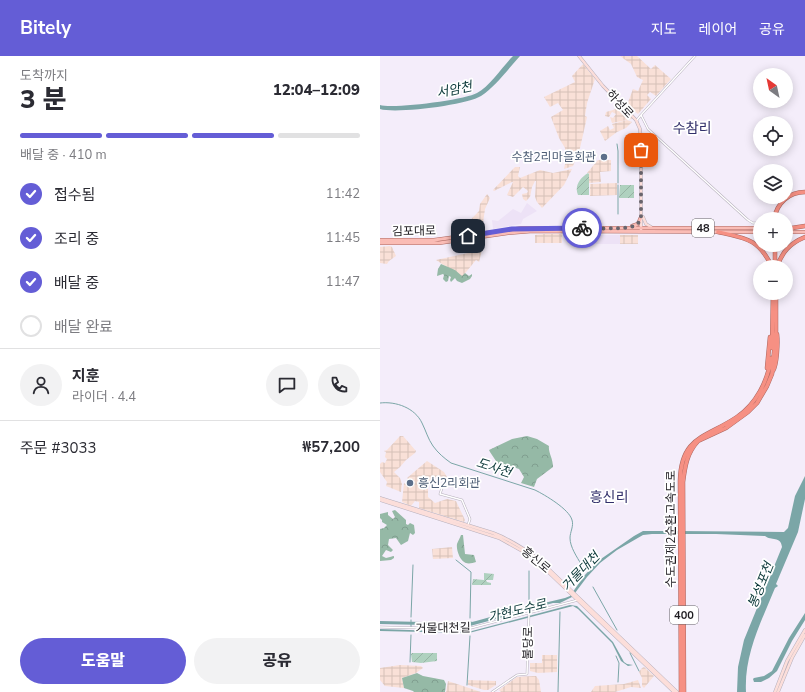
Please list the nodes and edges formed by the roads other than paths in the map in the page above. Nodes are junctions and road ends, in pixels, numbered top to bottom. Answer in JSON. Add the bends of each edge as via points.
{"nodes":[{"id":1,"x":580,"y":56,"type":"edge"},
{"id":2,"x":695,"y":56,"type":"edge"},
{"id":3,"x":641,"y":115,"type":"junction"},
{"id":4,"x":636,"y":120,"type":"junction"},
{"id":5,"x":805,"y":193,"type":"edge"},
{"id":6,"x":778,"y":212,"type":"edge"},
{"id":7,"x":642,"y":217,"type":"junction"},
{"id":8,"x":753,"y":224,"type":"edge"},
{"id":9,"x":805,"y":227,"type":"edge"},
{"id":10,"x":626,"y":228,"type":"junction"},
{"id":11,"x":654,"y":228,"type":"junction"},
{"id":12,"x":753,"y":228,"type":"edge"},
{"id":13,"x":793,"y":228,"type":"edge"},
{"id":14,"x":642,"y":230,"type":"junction"},
{"id":15,"x":718,"y":232,"type":"junction"},
{"id":16,"x":753,"y":232,"type":"edge"},
{"id":17,"x":793,"y":232,"type":"edge"},
{"id":18,"x":805,"y":232,"type":"edge"},
{"id":19,"x":805,"y":237,"type":"edge"},
{"id":20,"x":380,"y":240,"type":"edge"},
{"id":21,"x":380,"y":243,"type":"edge"},
{"id":22,"x":770,"y":260,"type":"edge"},
{"id":23,"x":779,"y":260,"type":"edge"},
{"id":24,"x":774,"y":300,"type":"edge"},
{"id":25,"x":770,"y":373,"type":"junction"},
{"id":26,"x":443,"y":484,"type":"dead end"},
{"id":27,"x":380,"y":499,"type":"edge"},
{"id":28,"x":682,"y":525,"type":"junction"},
{"id":29,"x":468,"y":526,"type":"junction"},
{"id":30,"x":570,"y":592,"type":"junction"},
{"id":31,"x":579,"y":600,"type":"junction"},
{"id":32,"x":529,"y":614,"type":"junction"},
{"id":33,"x":380,"y":627,"type":"edge"},
{"id":34,"x":805,"y":630,"type":"edge"},
{"id":35,"x":805,"y":636,"type":"edge"},
{"id":36,"x":666,"y":682,"type":"junction"},
{"id":37,"x":492,"y":692,"type":"edge"},
{"id":38,"x":674,"y":692,"type":"edge"},
{"id":39,"x":681,"y":692,"type":"edge"},
{"id":40,"x":775,"y":692,"type":"edge"},
{"id":41,"x":778,"y":692,"type":"edge"}],
"edges":[{"from":1,"to":4,"type":"main road","name":"하성로"},
{"from":1,"to":7,"type":"main road","name":"하성로","via":[[639,126]]},
{"from":2,"to":3,"type":"street","name":"하성로"},
{"from":3,"to":4,"type":"street","name":"하성로"},
{"from":3,"to":8,"type":"street","name":"하성로","via":[[648,129]]},
{"from":4,"to":7,"type":"main road","name":"하성로","via":[[642,136]]},
{"from":5,"to":6,"type":"highway","via":[[787,200]]},
{"from":7,"to":10,"type":"main road","via":[[636,225]]},
{"from":7,"to":11,"type":"main road","via":[[646,224]]},
{"from":7,"to":14,"type":"main road","name":"하성로"},
{"from":9,"to":13,"type":"highway"},
{"from":10,"to":14,"type":"main road","name":"김포대로","number":"48"},
{"from":10,"to":20,"type":"main road","name":"김포대로","number":"48","via":[[512,229],[434,240]]},
{"from":11,"to":12,"type":"main road","name":"김포대로","number":"48"},
{"from":11,"to":14,"type":"main road","name":"김포대로","number":"48"},
{"from":14,"to":15,"type":"main road","name":"김포대로","number":"48"},
{"from":14,"to":21,"type":"main road","name":"김포대로","number":"48","via":[[516,232],[440,243]]},
{"from":15,"to":16,"type":"main road","name":"김포대로","number":"48"},
{"from":15,"to":22,"type":"highway","via":[[755,242]]},
{"from":17,"to":18,"type":"main road"},
{"from":19,"to":23,"type":"highway","via":[[795,241]]},
{"from":24,"to":25,"type":"highway"},
{"from":25,"to":28,"type":"highway","name":"수도권제2순환고속도로","number":"400","via":[[764,392],[748,412],[694,446],[687,459],[683,482]]},
{"from":25,"to":28,"type":"highway","name":"수도권제2순환고속도로","number":"400","via":[[750,406],[725,425],[706,433],[688,449],[680,474]]},
{"from":26,"to":29,"type":"street","via":[[440,494],[462,500],[470,520]]},
{"from":27,"to":29,"type":"main road","name":"흥신로"},
{"from":27,"to":30,"type":"main road","name":"흥신로","via":[[502,539],[534,559]]},
{"from":28,"to":39,"type":"highway","name":"수도권제2순환고속도로","number":"400"},
{"from":29,"to":30,"type":"main road","name":"흥신로","via":[[497,534],[521,547],[537,558]]},
{"from":30,"to":31,"type":"main road","name":"흥신로"},
{"from":31,"to":32,"type":"street","name":"불당로"},
{"from":31,"to":36,"type":"main road","name":"흥신로"},
{"from":32,"to":33,"type":"street","name":"거물대천길","via":[[468,630]]},
{"from":32,"to":37,"type":"street","name":"불당로","via":[[527,674],[517,674]]},
{"from":34,"to":40,"type":"main road","via":[[787,661]]},
{"from":35,"to":41,"type":"main road"},
{"from":36,"to":38,"type":"main road","name":"흥신로"},
{"from":36,"to":39,"type":"main road","name":"흥신로"}]}
